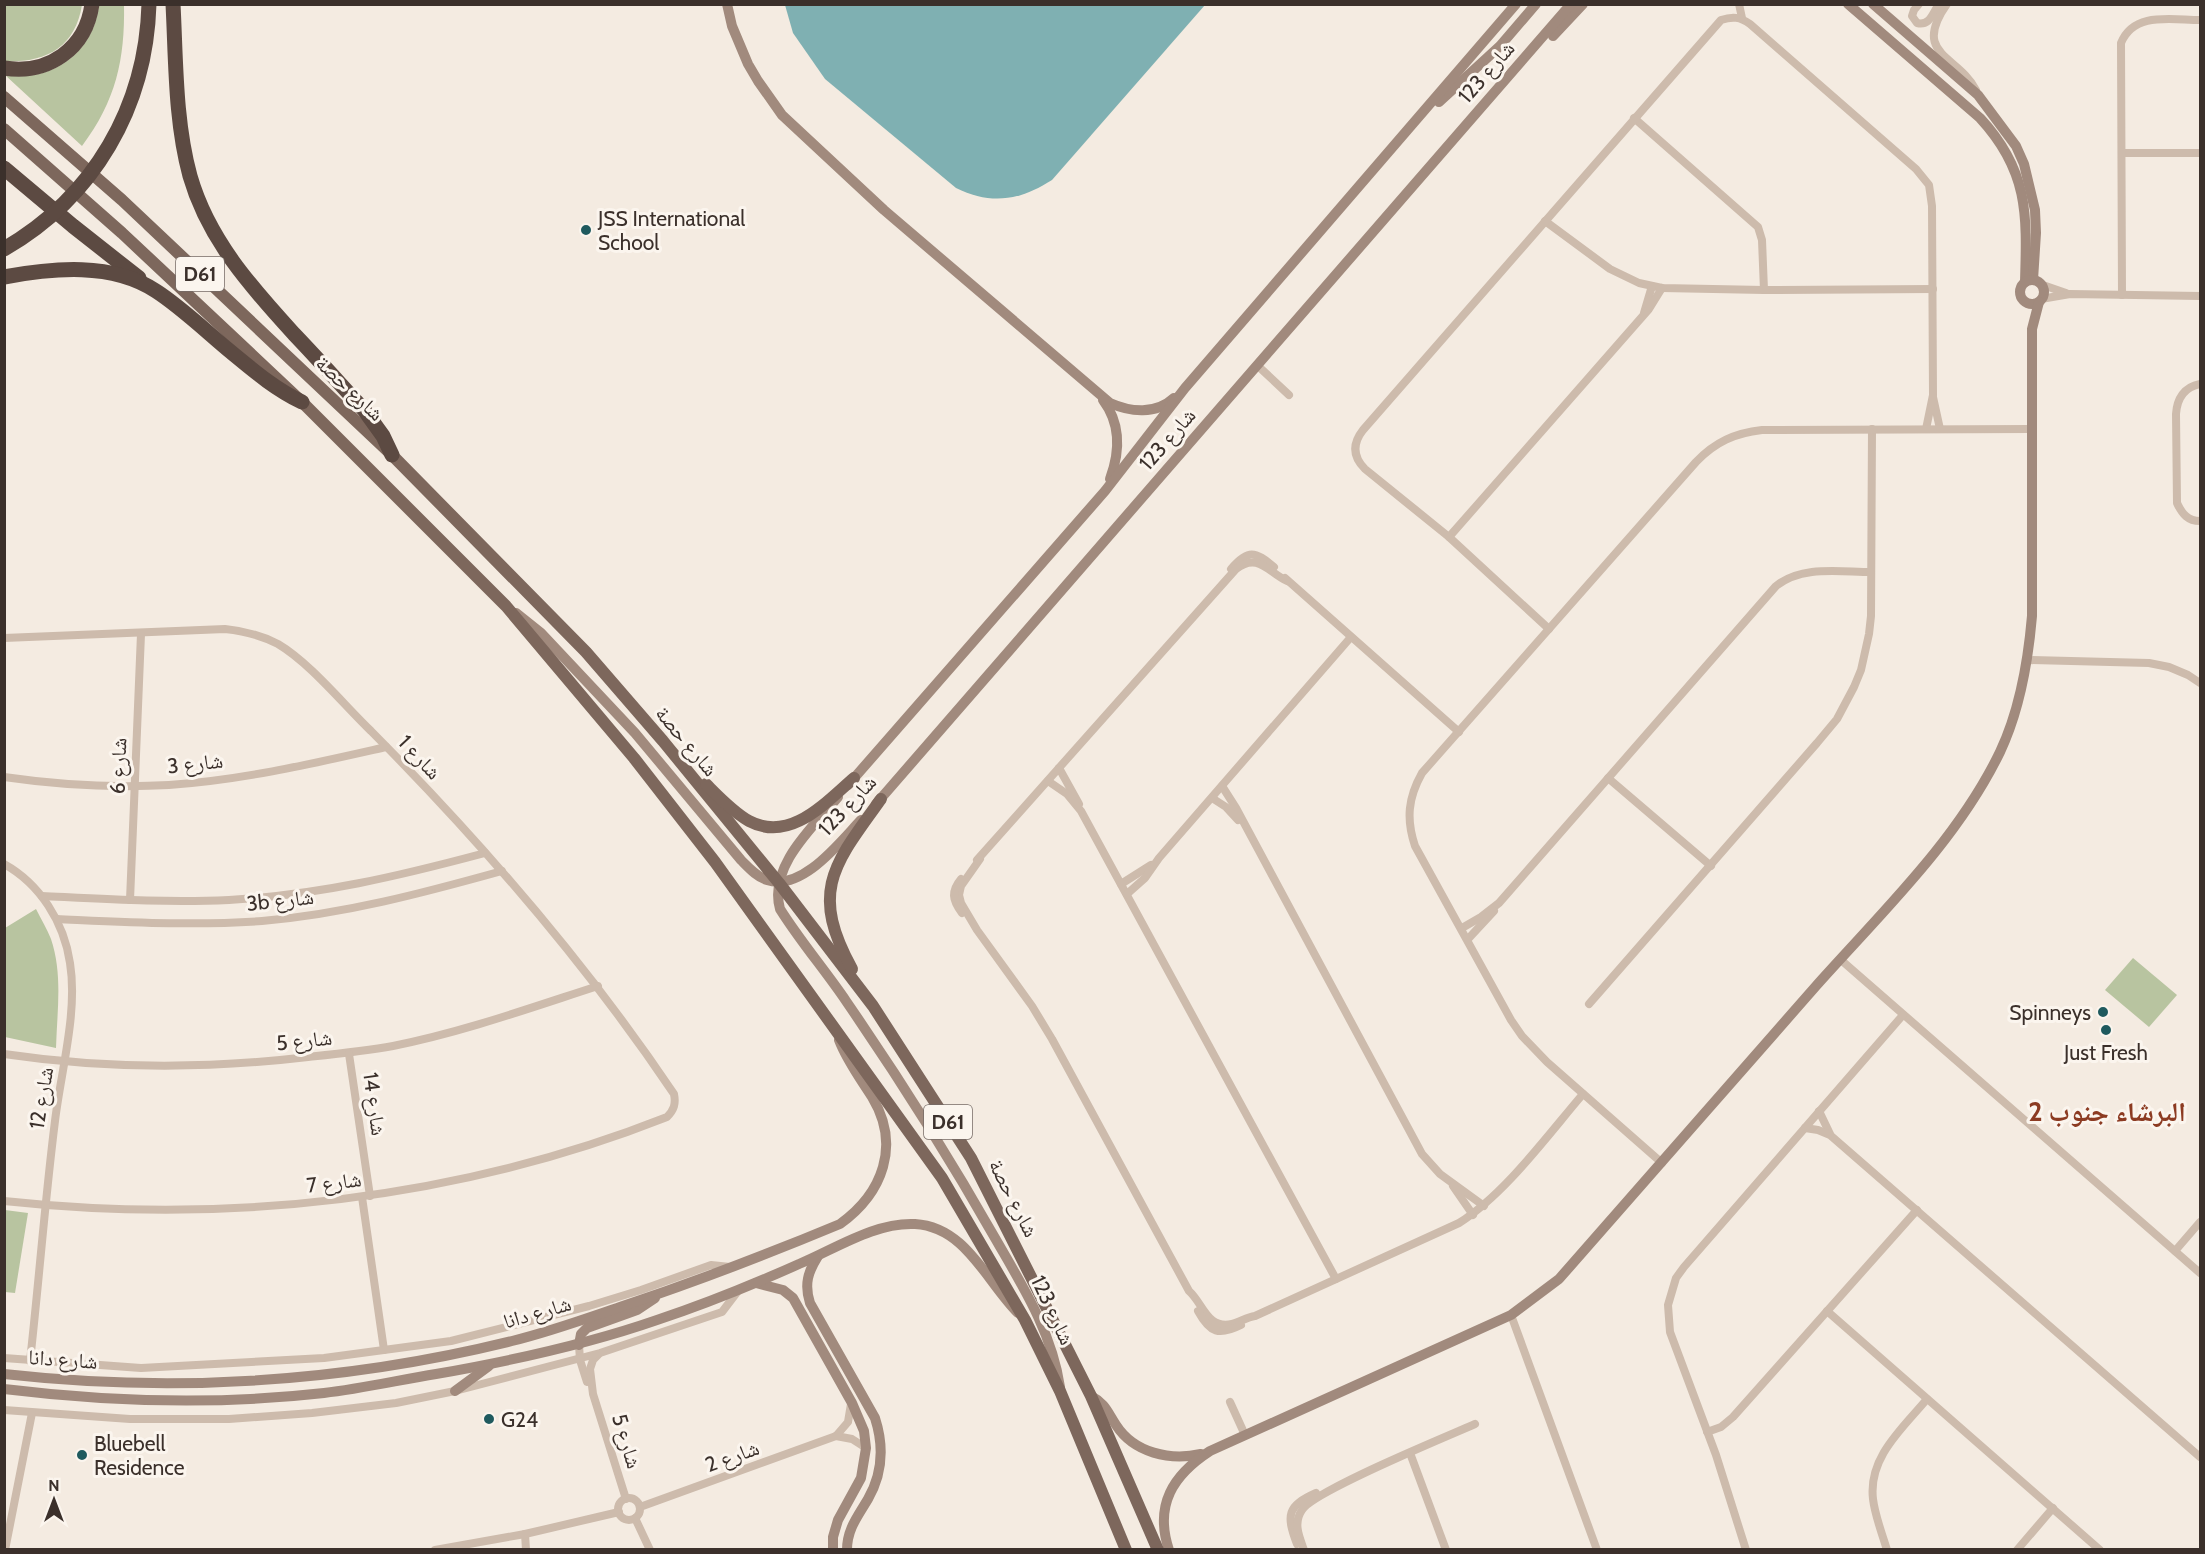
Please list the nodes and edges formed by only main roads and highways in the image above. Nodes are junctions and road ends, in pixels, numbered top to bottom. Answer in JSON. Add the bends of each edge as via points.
{"nodes":[{"id":1,"x":92,"y":4,"type":"edge"},
{"id":2,"x":149,"y":4,"type":"edge"},
{"id":3,"x":173,"y":4,"type":"edge"},
{"id":4,"x":4,"y":68,"type":"edge"},
{"id":5,"x":4,"y":97,"type":"edge"},
{"id":6,"x":4,"y":129,"type":"edge"},
{"id":7,"x":4,"y":168,"type":"edge"},
{"id":8,"x":4,"y":249,"type":"edge"},
{"id":9,"x":4,"y":278,"type":"edge"},
{"id":10,"x":156,"y":291,"type":"junction"},
{"id":11,"x":302,"y":402,"type":"junction"},
{"id":12,"x":393,"y":455,"type":"junction"},
{"id":13,"x":663,"y":741,"type":"junction"},
{"id":14,"x":854,"y":778,"type":"road end"},
{"id":15,"x":880,"y":799,"type":"road end"},
{"id":16,"x":873,"y":1006,"type":"junction"},
{"id":17,"x":1126,"y":1550,"type":"edge"},
{"id":18,"x":1158,"y":1550,"type":"edge"}],
"edges":[{"from":1,"to":4,"type":"highway","via":[[83,34],[63,56],[35,68]]},
{"from":2,"to":8,"type":"highway","bridge":true,"via":[[146,49],[117,134],[75,192]]},
{"from":3,"to":12,"type":"highway","via":[[182,137],[191,177],[206,216],[237,269],[365,411]]},
{"from":5,"to":12,"type":"main road","name":"شارع حصة","number":"D61","via":[[122,201]]},
{"from":6,"to":11,"type":"main road","name":"شارع حصة","number":"D61","via":[[122,233]]},
{"from":7,"to":10,"type":"highway"},
{"from":9,"to":10,"type":"highway","via":[[52,270],[94,270],[130,279]]},
{"from":10,"to":11,"type":"highway","via":[[258,376]]},
{"from":11,"to":17,"type":"main road","name":"شارع حصة","number":"D61","via":[[506,606],[634,758],[833,1026],[942,1178],[1025,1320],[1060,1390]]},
{"from":12,"to":13,"type":"main road","name":"شارع حصة","number":"D61","via":[[586,652]]},
{"from":13,"to":14,"type":"main road","via":[[731,808],[758,825],[786,826],[805,819]]},
{"from":13,"to":16,"type":"main road","name":"شارع حصة","number":"D61"},
{"from":15,"to":16,"type":"main road","via":[[838,862],[831,885],[830,909],[834,933]]},
{"from":16,"to":18,"type":"main road","name":"شارع حصة","number":"D61","via":[[971,1158],[1091,1396]]}]}
